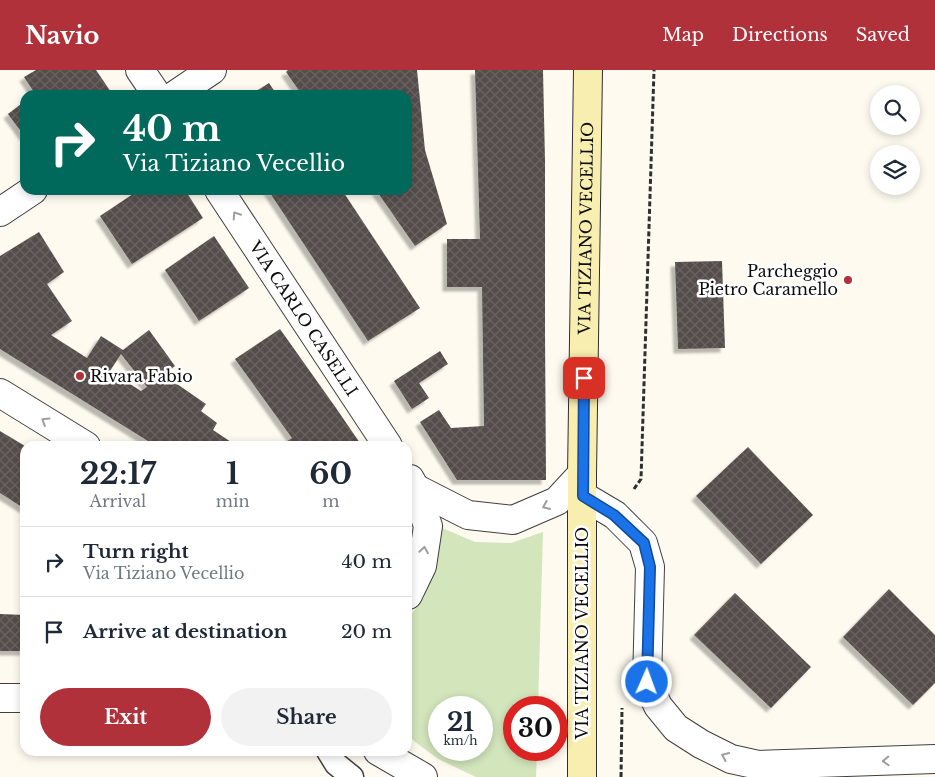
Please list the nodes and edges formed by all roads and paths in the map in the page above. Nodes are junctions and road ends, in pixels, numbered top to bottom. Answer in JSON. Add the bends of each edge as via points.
{"nodes":[{"id":1,"x":140,"y":70,"type":"edge"},
{"id":2,"x":212,"y":70,"type":"edge"},
{"id":3,"x":588,"y":70,"type":"edge"},
{"id":4,"x":654,"y":70,"type":"edge"},
{"id":5,"x":154,"y":90,"type":"edge"},
{"id":6,"x":183,"y":90,"type":"edge"},
{"id":7,"x":26,"y":195,"type":"edge"},
{"id":8,"x":222,"y":195,"type":"edge"},
{"id":9,"x":0,"y":212,"type":"edge"},
{"id":10,"x":0,"y":393,"type":"edge"},
{"id":11,"x":78,"y":441,"type":"edge"},
{"id":12,"x":385,"y":441,"type":"edge"},
{"id":13,"x":412,"y":483,"type":"edge"},
{"id":14,"x":412,"y":485,"type":"edge"},
{"id":15,"x":583,"y":485,"type":"junction"},
{"id":16,"x":614,"y":515,"type":"junction"},
{"id":17,"x":412,"y":587,"type":"edge"},
{"id":18,"x":0,"y":698,"type":"edge"},
{"id":19,"x":20,"y":698,"type":"edge"},
{"id":20,"x":622,"y":699,"type":"dead end"},
{"id":21,"x":331,"y":756,"type":"edge"},
{"id":22,"x":387,"y":756,"type":"edge"},
{"id":23,"x":402,"y":756,"type":"edge"},
{"id":24,"x":935,"y":759,"type":"edge"},
{"id":25,"x":420,"y":775,"type":"edge"},
{"id":26,"x":352,"y":777,"type":"edge"},
{"id":27,"x":582,"y":777,"type":"edge"},
{"id":28,"x":621,"y":777,"type":"edge"}],
"edges":[{"from":1,"to":5,"type":"street"},
{"from":2,"to":6,"type":"street"},
{"from":3,"to":15,"type":"main road","name":"VIA TIZIANO VECELLIO"},
{"from":4,"to":16,"type":"path","via":[[641,479]]},
{"from":7,"to":9,"type":"street"},
{"from":12,"to":8,"type":"street","name":"VIA CARLO CASELLI","one_way":true},
{"from":11,"to":10,"type":"street","one_way":true},
{"from":15,"to":13,"type":"street","one_way":true,"via":[[557,501],[513,520],[468,515]]},
{"from":17,"to":14,"type":"street","one_way":true,"via":[[422,566],[428,526]]},
{"from":15,"to":16,"type":"street"},
{"from":15,"to":27,"type":"main road","name":"VIA TIZIANO VECELLIO"},
{"from":24,"to":16,"type":"street","one_way":true,"via":[[758,765],[731,759],[676,728],[658,706],[647,682],[650,567],[644,543]]},
{"from":18,"to":19,"type":"street"},
{"from":20,"to":28,"type":"path"},
{"from":21,"to":26,"type":"street"},
{"from":22,"to":25,"type":"street"},
{"from":23,"to":25,"type":"street"}]}
